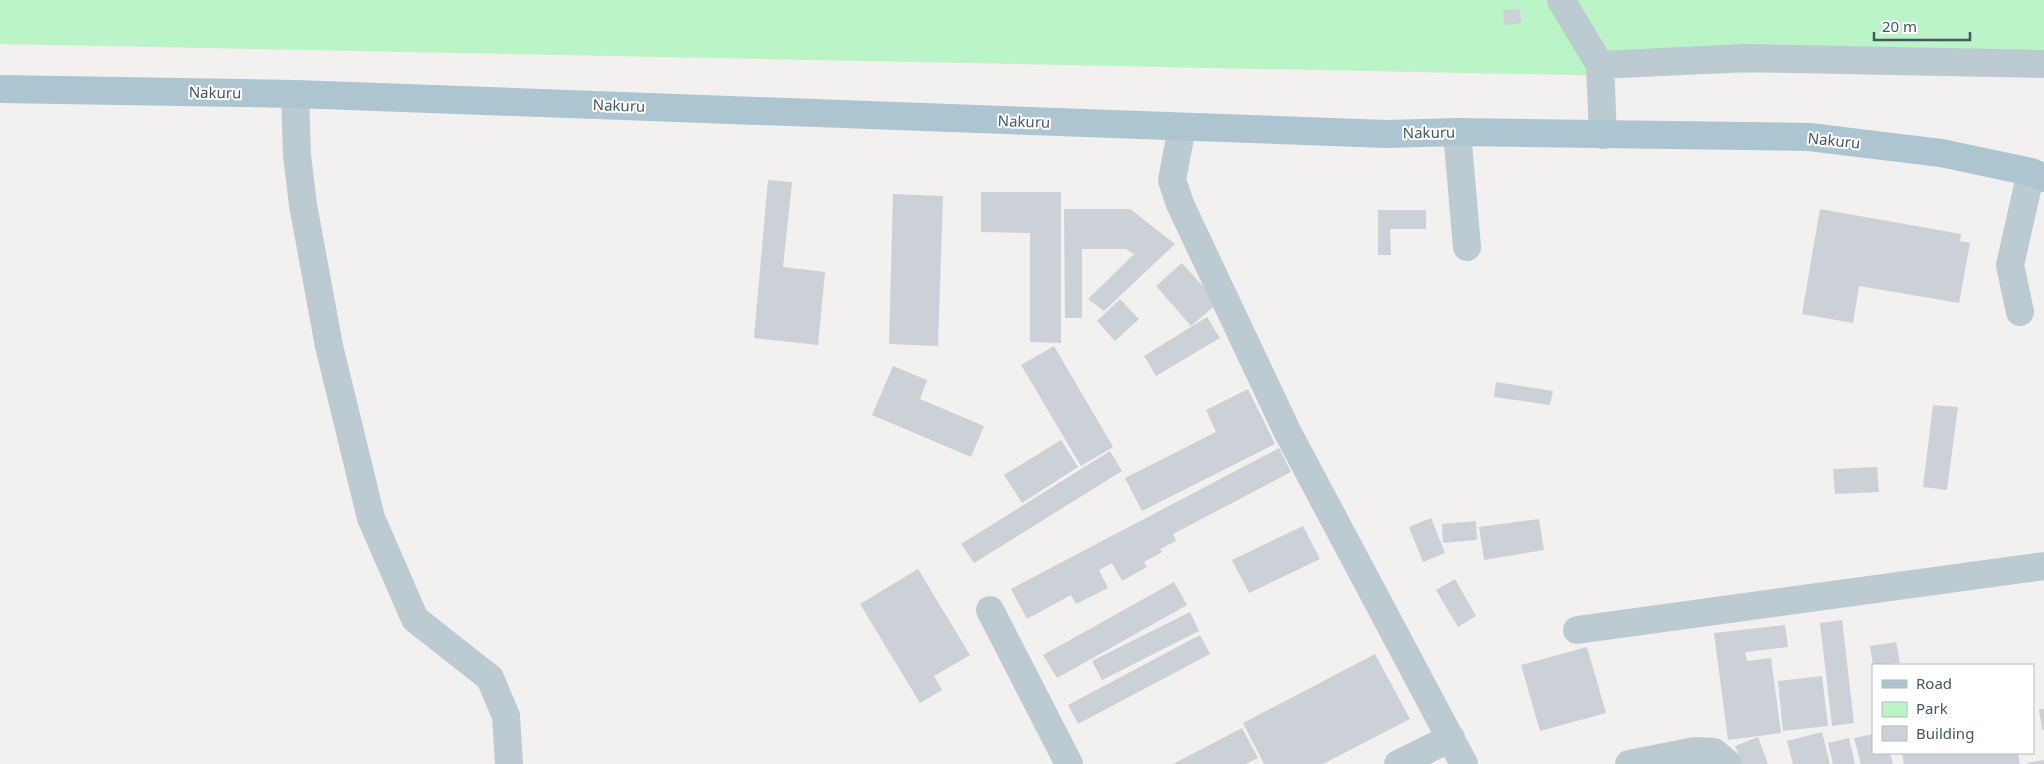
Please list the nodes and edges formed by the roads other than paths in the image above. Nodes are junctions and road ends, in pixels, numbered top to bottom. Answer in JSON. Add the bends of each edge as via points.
{"nodes":[{"id":1,"x":1561,"y":0,"type":"edge"},
{"id":2,"x":2044,"y":64,"type":"edge"},
{"id":3,"x":1600,"y":65,"type":"junction"},
{"id":4,"x":0,"y":89,"type":"edge"},
{"id":5,"x":296,"y":94,"type":"junction"},
{"id":6,"x":1182,"y":128,"type":"junction"},
{"id":7,"x":1457,"y":132,"type":"junction"},
{"id":8,"x":1604,"y":135,"type":"junction"},
{"id":9,"x":2038,"y":175,"type":"edge"},
{"id":10,"x":1466,"y":246,"type":"dead end"},
{"id":11,"x":2020,"y":312,"type":"dead end"},
{"id":12,"x":2044,"y":566,"type":"edge"},
{"id":13,"x":990,"y":610,"type":"dead end"},
{"id":14,"x":1577,"y":630,"type":"dead end"},
{"id":15,"x":1451,"y":738,"type":"junction"},
{"id":16,"x":509,"y":764,"type":"edge"},
{"id":17,"x":1069,"y":764,"type":"edge"},
{"id":18,"x":1398,"y":764,"type":"edge"},
{"id":19,"x":1464,"y":764,"type":"edge"},
{"id":20,"x":1630,"y":764,"type":"edge"},
{"id":21,"x":1728,"y":764,"type":"edge"}],
"edges":[{"from":1,"to":3,"type":"street"},
{"from":2,"to":3,"type":"street","via":[[1745,58]]},
{"from":3,"to":8,"type":"street"},
{"from":4,"to":5,"type":"main road","name":"Nakuru"},
{"from":5,"to":6,"type":"main road","name":"Nakuru"},
{"from":5,"to":16,"type":"street","via":[[297,156],[303,204],[329,346],[371,518],[415,619],[490,678],[506,716]]},
{"from":6,"to":7,"type":"main road","name":"Nakuru","via":[[1387,134]]},
{"from":6,"to":15,"type":"street","via":[[1172,180],[1180,204],[1287,431]]},
{"from":7,"to":8,"type":"main road","name":"Nakuru"},
{"from":7,"to":10,"type":"street"},
{"from":8,"to":9,"type":"main road","name":"Nakuru","via":[[1809,137],[1941,153]]},
{"from":9,"to":11,"type":"street","via":[[2010,265]]},
{"from":12,"to":14,"type":"street"},
{"from":13,"to":17,"type":"street"},
{"from":15,"to":18,"type":"street"},
{"from":15,"to":19,"type":"street"},
{"from":20,"to":21,"type":"street","via":[[1695,751],[1714,752]]}]}
